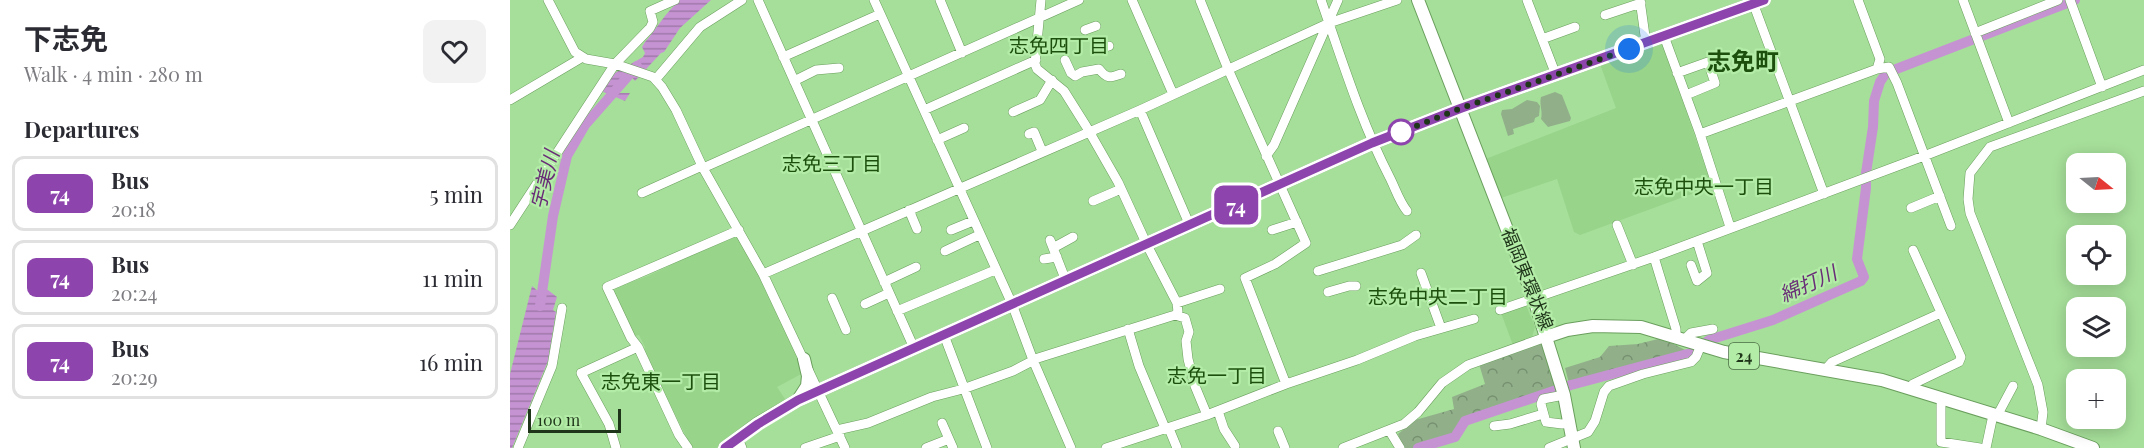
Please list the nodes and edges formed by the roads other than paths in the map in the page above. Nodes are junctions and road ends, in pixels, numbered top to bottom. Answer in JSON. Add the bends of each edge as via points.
{"nodes":[{"id":1,"x":548,"y":0,"type":"edge"},
{"id":2,"x":675,"y":0,"type":"edge"},
{"id":3,"x":742,"y":0,"type":"edge"},
{"id":4,"x":758,"y":0,"type":"edge"},
{"id":5,"x":874,"y":0,"type":"edge"},
{"id":6,"x":940,"y":0,"type":"edge"},
{"id":7,"x":1041,"y":0,"type":"edge"},
{"id":8,"x":1079,"y":0,"type":"edge"},
{"id":9,"x":1132,"y":0,"type":"edge"},
{"id":10,"x":1200,"y":0,"type":"edge"},
{"id":11,"x":1321,"y":0,"type":"edge"},
{"id":12,"x":1338,"y":0,"type":"edge"},
{"id":13,"x":1397,"y":0,"type":"edge"},
{"id":14,"x":1418,"y":0,"type":"edge"},
{"id":15,"x":1527,"y":0,"type":"edge"},
{"id":16,"x":1858,"y":0,"type":"edge"},
{"id":17,"x":1963,"y":0,"type":"edge"},
{"id":18,"x":2058,"y":0,"type":"edge"},
{"id":19,"x":2070,"y":0,"type":"edge"},
{"id":20,"x":1640,"y":1,"type":"edge"},
{"id":21,"x":1757,"y":1,"type":"edge"},
{"id":22,"x":880,"y":14,"type":"junction"},
{"id":23,"x":1605,"y":15,"type":"dead end"},
{"id":24,"x":1039,"y":18,"type":"junction"},
{"id":25,"x":1329,"y":22,"type":"junction"},
{"id":26,"x":1096,"y":26,"type":"dead end"},
{"id":27,"x":1575,"y":27,"type":"dead end"},
{"id":28,"x":1086,"y":30,"type":"dead end"},
{"id":29,"x":1975,"y":33,"type":"junction"},
{"id":30,"x":1664,"y":36,"type":"junction"},
{"id":31,"x":1542,"y":39,"type":"junction"},
{"id":32,"x":1646,"y":43,"type":"junction"},
{"id":33,"x":1109,"y":46,"type":"dead end"},
{"id":34,"x":1095,"y":50,"type":"dead end"},
{"id":35,"x":962,"y":52,"type":"junction"},
{"id":36,"x":783,"y":57,"type":"junction"},
{"id":37,"x":581,"y":58,"type":"junction"},
{"id":38,"x":1035,"y":60,"type":"junction"},
{"id":39,"x":1065,"y":60,"type":"dead end"},
{"id":40,"x":617,"y":64,"type":"junction"},
{"id":41,"x":839,"y":68,"type":"dead end"},
{"id":42,"x":1228,"y":69,"type":"junction"},
{"id":43,"x":1877,"y":69,"type":"junction"},
{"id":44,"x":2144,"y":70,"type":"edge"},
{"id":45,"x":1677,"y":73,"type":"junction"},
{"id":46,"x":1121,"y":74,"type":"dead end"},
{"id":47,"x":1556,"y":75,"type":"junction"},
{"id":48,"x":909,"y":76,"type":"junction"},
{"id":49,"x":655,"y":78,"type":"junction"},
{"id":50,"x":1052,"y":80,"type":"junction"},
{"id":51,"x":794,"y":81,"type":"junction"},
{"id":52,"x":2102,"y":87,"type":"junction"},
{"id":53,"x":2144,"y":91,"type":"edge"},
{"id":54,"x":1173,"y":94,"type":"junction"},
{"id":55,"x":1686,"y":95,"type":"junction"},
{"id":56,"x":510,"y":100,"type":"edge"},
{"id":57,"x":1790,"y":101,"type":"junction"},
{"id":58,"x":1459,"y":109,"type":"junction"},
{"id":59,"x":924,"y":110,"type":"junction"},
{"id":60,"x":1140,"y":110,"type":"junction"},
{"id":61,"x":1013,"y":112,"type":"dead end"},
{"id":62,"x":811,"y":120,"type":"junction"},
{"id":63,"x":2009,"y":123,"type":"junction"},
{"id":64,"x":964,"y":128,"type":"dead end"},
{"id":65,"x":1035,"y":131,"type":"dead end"},
{"id":66,"x":1088,"y":131,"type":"junction"},
{"id":67,"x":1700,"y":134,"type":"junction"},
{"id":68,"x":937,"y":140,"type":"junction"},
{"id":69,"x":1372,"y":143,"type":"junction"},
{"id":70,"x":1042,"y":151,"type":"junction"},
{"id":71,"x":1266,"y":156,"type":"junction"},
{"id":72,"x":1924,"y":156,"type":"junction"},
{"id":73,"x":703,"y":167,"type":"junction"},
{"id":74,"x":1281,"y":185,"type":"junction"},
{"id":75,"x":958,"y":188,"type":"junction"},
{"id":76,"x":1121,"y":189,"type":"junction"},
{"id":77,"x":642,"y":193,"type":"dead end"},
{"id":78,"x":1824,"y":194,"type":"junction"},
{"id":79,"x":1940,"y":196,"type":"junction"},
{"id":80,"x":1093,"y":201,"type":"dead end"},
{"id":81,"x":1911,"y":208,"type":"dead end"},
{"id":82,"x":909,"y":210,"type":"junction"},
{"id":83,"x":1407,"y":211,"type":"dead end"},
{"id":84,"x":511,"y":221,"type":"edge"},
{"id":85,"x":973,"y":221,"type":"junction"},
{"id":86,"x":1297,"y":222,"type":"junction"},
{"id":87,"x":1617,"y":225,"type":"dead end"},
{"id":88,"x":1190,"y":226,"type":"junction"},
{"id":89,"x":1951,"y":226,"type":"dead end"},
{"id":90,"x":1730,"y":227,"type":"junction"},
{"id":91,"x":917,"y":229,"type":"dead end"},
{"id":92,"x":739,"y":230,"type":"junction"},
{"id":93,"x":951,"y":230,"type":"dead end"},
{"id":94,"x":1272,"y":230,"type":"dead end"},
{"id":95,"x":861,"y":231,"type":"junction"},
{"id":96,"x":979,"y":235,"type":"junction"},
{"id":97,"x":1416,"y":235,"type":"dead end"},
{"id":98,"x":1073,"y":237,"type":"dead end"},
{"id":99,"x":1697,"y":241,"type":"junction"},
{"id":100,"x":1147,"y":245,"type":"junction"},
{"id":101,"x":1053,"y":248,"type":"junction"},
{"id":102,"x":1913,"y":250,"type":"dead end"},
{"id":103,"x":945,"y":251,"type":"dead end"},
{"id":104,"x":1654,"y":257,"type":"junction"},
{"id":105,"x":1044,"y":259,"type":"dead end"},
{"id":106,"x":1633,"y":265,"type":"junction"},
{"id":107,"x":1691,"y":265,"type":"dead end"},
{"id":108,"x":916,"y":267,"type":"dead end"},
{"id":109,"x":994,"y":270,"type":"junction"},
{"id":110,"x":1318,"y":271,"type":"dead end"},
{"id":111,"x":1421,"y":273,"type":"dead end"},
{"id":112,"x":763,"y":274,"type":"junction"},
{"id":113,"x":1066,"y":280,"type":"junction"},
{"id":114,"x":884,"y":282,"type":"junction"},
{"id":115,"x":1356,"y":286,"type":"dead end"},
{"id":116,"x":1220,"y":289,"type":"dead end"},
{"id":117,"x":1328,"y":292,"type":"dead end"},
{"id":118,"x":889,"y":293,"type":"junction"},
{"id":119,"x":832,"y":298,"type":"dead end"},
{"id":120,"x":1534,"y":299,"type":"junction"},
{"id":121,"x":1178,"y":303,"type":"junction"},
{"id":122,"x":865,"y":304,"type":"dead end"},
{"id":123,"x":1012,"y":304,"type":"junction"},
{"id":124,"x":562,"y":308,"type":"dead end"},
{"id":125,"x":1500,"y":310,"type":"dead end"},
{"id":126,"x":897,"y":311,"type":"junction"},
{"id":127,"x":1941,"y":313,"type":"junction"},
{"id":128,"x":1175,"y":315,"type":"junction"},
{"id":129,"x":1474,"y":319,"type":"dead end"},
{"id":130,"x":1441,"y":328,"type":"junction"},
{"id":131,"x":1128,"y":329,"type":"junction"},
{"id":132,"x":1713,"y":329,"type":"dead end"},
{"id":133,"x":846,"y":330,"type":"dead end"},
{"id":134,"x":944,"y":335,"type":"junction"},
{"id":135,"x":1546,"y":337,"type":"junction"},
{"id":136,"x":1680,"y":338,"type":"junction"},
{"id":137,"x":1701,"y":345,"type":"junction"},
{"id":138,"x":638,"y":347,"type":"junction"},
{"id":139,"x":914,"y":348,"type":"junction"},
{"id":140,"x":804,"y":359,"type":"junction"},
{"id":141,"x":1033,"y":360,"type":"junction"},
{"id":142,"x":1825,"y":370,"type":"junction"},
{"id":143,"x":1286,"y":384,"type":"junction"},
{"id":144,"x":2013,"y":386,"type":"dead end"},
{"id":145,"x":1910,"y":388,"type":"junction"},
{"id":146,"x":963,"y":389,"type":"junction"},
{"id":147,"x":819,"y":391,"type":"junction"},
{"id":148,"x":1564,"y":394,"type":"junction"},
{"id":149,"x":1943,"y":398,"type":"junction"},
{"id":150,"x":798,"y":400,"type":"junction"},
{"id":151,"x":1218,"y":411,"type":"junction"},
{"id":152,"x":1544,"y":414,"type":"junction"},
{"id":153,"x":1207,"y":415,"type":"junction"},
{"id":154,"x":1995,"y":416,"type":"junction"},
{"id":155,"x":942,"y":423,"type":"dead end"},
{"id":156,"x":1570,"y":423,"type":"junction"},
{"id":157,"x":1494,"y":426,"type":"dead end"},
{"id":158,"x":1165,"y":428,"type":"junction"},
{"id":159,"x":2041,"y":429,"type":"junction"},
{"id":160,"x":1389,"y":430,"type":"junction"},
{"id":161,"x":1278,"y":431,"type":"dead end"},
{"id":162,"x":838,"y":433,"type":"junction"},
{"id":163,"x":740,"y":443,"type":"edge"},
{"id":164,"x":951,"y":443,"type":"edge"},
{"id":165,"x":1574,"y":443,"type":"edge"},
{"id":166,"x":1234,"y":446,"type":"dead end"},
{"id":167,"x":518,"y":448,"type":"edge"},
{"id":168,"x":616,"y":448,"type":"edge"},
{"id":169,"x":688,"y":448,"type":"edge"},
{"id":170,"x":725,"y":448,"type":"edge"},
{"id":171,"x":805,"y":448,"type":"edge"},
{"id":172,"x":845,"y":448,"type":"edge"},
{"id":173,"x":926,"y":448,"type":"edge"},
{"id":174,"x":987,"y":448,"type":"edge"},
{"id":175,"x":1071,"y":448,"type":"edge"},
{"id":176,"x":1106,"y":448,"type":"edge"},
{"id":177,"x":1177,"y":448,"type":"edge"},
{"id":178,"x":1285,"y":448,"type":"edge"},
{"id":179,"x":1343,"y":448,"type":"edge"},
{"id":180,"x":1399,"y":448,"type":"edge"},
{"id":181,"x":1549,"y":448,"type":"edge"},
{"id":182,"x":1980,"y":448,"type":"edge"},
{"id":183,"x":1986,"y":448,"type":"edge"},
{"id":184,"x":2093,"y":448,"type":"edge"}],
"edges":[{"from":1,"to":37,"type":"street"},
{"from":2,"to":40,"type":"street","via":[[650,11],[650,28]]},
{"from":3,"to":49,"type":"street","via":[[700,27]]},
{"from":4,"to":36,"type":"street"},
{"from":5,"to":22,"type":"street"},
{"from":6,"to":35,"type":"street"},
{"from":7,"to":24,"type":"street"},
{"from":8,"to":24,"type":"street"},
{"from":9,"to":54,"type":"street"},
{"from":10,"to":42,"type":"street"},
{"from":11,"to":25,"type":"street"},
{"from":12,"to":25,"type":"street"},
{"from":13,"to":25,"type":"street"},
{"from":14,"to":58,"type":"main road","name":"福岡東環状線"},
{"from":15,"to":31,"type":"street"},
{"from":16,"to":43,"type":"street","via":[[1880,59]]},
{"from":17,"to":29,"type":"street"},
{"from":18,"to":29,"type":"street"},
{"from":19,"to":52,"type":"street"},
{"from":20,"to":23,"type":"street"},
{"from":20,"to":32,"type":"street"},
{"from":21,"to":30,"type":"main road"},
{"from":21,"to":57,"type":"street"},
{"from":22,"to":36,"type":"street"},
{"from":22,"to":48,"type":"street"},
{"from":24,"to":35,"type":"street"},
{"from":24,"to":38,"type":"street"},
{"from":25,"to":42,"type":"street"},
{"from":25,"to":69,"type":"street"},
{"from":25,"to":71,"type":"street"},
{"from":26,"to":28,"type":"street"},
{"from":27,"to":31,"type":"street"},
{"from":29,"to":63,"type":"street"},
{"from":30,"to":32,"type":"main road"},
{"from":30,"to":45,"type":"street"},
{"from":31,"to":47,"type":"street"},
{"from":32,"to":47,"type":"main road"},
{"from":33,"to":34,"type":"street"},
{"from":35,"to":48,"type":"street"},
{"from":36,"to":51,"type":"street"},
{"from":37,"to":40,"type":"street"},
{"from":37,"to":56,"type":"street"},
{"from":38,"to":50,"type":"street","via":[[1037,69]]},
{"from":38,"to":59,"type":"street"},
{"from":39,"to":46,"type":"street","via":[[1075,76],[1100,69],[1110,78]]},
{"from":40,"to":49,"type":"street"},
{"from":40,"to":84,"type":"street"},
{"from":41,"to":51,"type":"street","via":[[816,70]]},
{"from":42,"to":54,"type":"street"},
{"from":42,"to":71,"type":"street"},
{"from":43,"to":57,"type":"street"},
{"from":43,"to":72,"type":"street","via":[[1889,67]]},
{"from":44,"to":52,"type":"street"},
{"from":45,"to":55,"type":"street"},
{"from":45,"to":55,"type":"street","via":[[1708,62],[1715,83]]},
{"from":47,"to":58,"type":"main road"},
{"from":48,"to":59,"type":"street"},
{"from":48,"to":62,"type":"street"},
{"from":49,"to":73,"type":"street","via":[[676,110]]},
{"from":50,"to":61,"type":"street","via":[[1040,100]]},
{"from":50,"to":66,"type":"street","via":[[1064,91]]},
{"from":51,"to":62,"type":"street"},
{"from":52,"to":63,"type":"street"},
{"from":53,"to":159,"type":"street","via":[[1990,147],[1970,173],[1970,213],[2038,385],[2043,412]]},
{"from":54,"to":60,"type":"street"},
{"from":55,"to":67,"type":"street"},
{"from":57,"to":67,"type":"street"},
{"from":57,"to":78,"type":"street"},
{"from":58,"to":69,"type":"main road"},
{"from":58,"to":120,"type":"main road","name":"福岡東環状線"},
{"from":59,"to":68,"type":"street"},
{"from":60,"to":66,"type":"street"},
{"from":60,"to":88,"type":"street"},
{"from":62,"to":73,"type":"street"},
{"from":62,"to":95,"type":"street"},
{"from":63,"to":72,"type":"street"},
{"from":64,"to":68,"type":"street"},
{"from":65,"to":70,"type":"street"},
{"from":66,"to":70,"type":"street"},
{"from":66,"to":76,"type":"street"},
{"from":67,"to":90,"type":"street"},
{"from":68,"to":75,"type":"street"},
{"from":69,"to":74,"type":"main road"},
{"from":69,"to":83,"type":"street"},
{"from":70,"to":75,"type":"street"},
{"from":71,"to":74,"type":"street"},
{"from":72,"to":78,"type":"street"},
{"from":72,"to":79,"type":"street"},
{"from":73,"to":77,"type":"street"},
{"from":73,"to":92,"type":"street"},
{"from":74,"to":86,"type":"street"},
{"from":74,"to":88,"type":"main road"},
{"from":75,"to":82,"type":"street"},
{"from":75,"to":85,"type":"street"},
{"from":76,"to":80,"type":"street"},
{"from":76,"to":100,"type":"street"},
{"from":78,"to":90,"type":"street"},
{"from":79,"to":81,"type":"street"},
{"from":79,"to":89,"type":"street"},
{"from":82,"to":91,"type":"street"},
{"from":82,"to":95,"type":"street"},
{"from":85,"to":93,"type":"street"},
{"from":85,"to":96,"type":"street"},
{"from":86,"to":94,"type":"street"},
{"from":86,"to":143,"type":"street","via":[[1306,243],[1245,278]]},
{"from":87,"to":106,"type":"street"},
{"from":88,"to":100,"type":"main road"},
{"from":90,"to":99,"type":"street"},
{"from":92,"to":112,"type":"street"},
{"from":92,"to":138,"type":"street","via":[[607,287]]},
{"from":95,"to":112,"type":"street"},
{"from":95,"to":114,"type":"street"},
{"from":96,"to":103,"type":"street"},
{"from":96,"to":109,"type":"street"},
{"from":97,"to":110,"type":"street","via":[[1402,245]]},
{"from":98,"to":101,"type":"street"},
{"from":99,"to":104,"type":"street"},
{"from":99,"to":107,"type":"street","via":[[1707,273],[1697,281]]},
{"from":100,"to":113,"type":"main road"},
{"from":100,"to":121,"type":"street"},
{"from":101,"to":105,"type":"street"},
{"from":101,"to":113,"type":"street"},
{"from":102,"to":127,"type":"street"},
{"from":104,"to":106,"type":"street"},
{"from":104,"to":136,"type":"street"},
{"from":106,"to":120,"type":"street"},
{"from":108,"to":114,"type":"street"},
{"from":109,"to":123,"type":"street"},
{"from":109,"to":126,"type":"street"},
{"from":111,"to":130,"type":"street"},
{"from":112,"to":140,"type":"street"},
{"from":113,"to":123,"type":"main road"},
{"from":114,"to":118,"type":"street"},
{"from":115,"to":117,"type":"street"},
{"from":116,"to":121,"type":"street"},
{"from":118,"to":122,"type":"street"},
{"from":118,"to":126,"type":"street"},
{"from":119,"to":133,"type":"street"},
{"from":120,"to":125,"type":"street"},
{"from":120,"to":135,"type":"main road","name":"福岡東環状線"},
{"from":121,"to":128,"type":"street"},
{"from":123,"to":134,"type":"main road"},
{"from":123,"to":141,"type":"street"},
{"from":124,"to":167,"type":"street","via":[[552,366]]},
{"from":126,"to":139,"type":"street"},
{"from":127,"to":142,"type":"street","via":[[1832,362]]},
{"from":127,"to":145,"type":"street","via":[[1960,360]]},
{"from":128,"to":131,"type":"street"},
{"from":128,"to":153,"type":"street","via":[[1185,318],[1190,332],[1186,341],[1188,359]]},
{"from":129,"to":130,"type":"street"},
{"from":130,"to":143,"type":"street"},
{"from":131,"to":141,"type":"street"},
{"from":131,"to":158,"type":"street"},
{"from":132,"to":136,"type":"street"},
{"from":134,"to":139,"type":"main road"},
{"from":134,"to":146,"type":"street"},
{"from":135,"to":136,"type":"main road","name":"福岡東環状線","number":"24","via":[[1567,330],[1616,325],[1641,327]]},
{"from":135,"to":148,"type":"main road"},
{"from":135,"to":160,"type":"street","via":[[1468,365],[1442,383],[1404,424]]},
{"from":136,"to":137,"type":"main road","name":"福岡東環状線","number":"24"},
{"from":137,"to":142,"type":"main road","name":"福岡東環状線","number":"24"},
{"from":137,"to":165,"type":"street","via":[[1690,362],[1610,386],[1600,400],[1593,426]]},
{"from":138,"to":168,"type":"street","via":[[580,373],[609,424]]},
{"from":138,"to":169,"type":"street"},
{"from":139,"to":147,"type":"main road"},
{"from":140,"to":147,"type":"street"},
{"from":140,"to":150,"type":"main road","via":[[807,386]]},
{"from":141,"to":146,"type":"street"},
{"from":141,"to":175,"type":"street"},
{"from":142,"to":145,"type":"main road","name":"福岡東環状線","number":"24"},
{"from":143,"to":151,"type":"street"},
{"from":144,"to":154,"type":"street"},
{"from":145,"to":149,"type":"main road","name":"福岡東環状線","number":"24"},
{"from":146,"to":162,"type":"street"},
{"from":146,"to":174,"type":"street"},
{"from":147,"to":150,"type":"main road"},
{"from":147,"to":162,"type":"street"},
{"from":148,"to":152,"type":"street","via":[[1543,399],[1540,404]]},
{"from":148,"to":156,"type":"main road"},
{"from":149,"to":154,"type":"main road","name":"福岡東環状線","number":"24"},
{"from":149,"to":182,"type":"street","via":[[1941,442]]},
{"from":150,"to":163,"type":"main road"},
{"from":151,"to":153,"type":"street"},
{"from":151,"to":166,"type":"street"},
{"from":152,"to":156,"type":"street","via":[[1546,422]]},
{"from":152,"to":157,"type":"street"},
{"from":153,"to":158,"type":"street"},
{"from":154,"to":159,"type":"main road","name":"福岡東環状線","number":"24"},
{"from":154,"to":183,"type":"street"},
{"from":155,"to":164,"type":"street"},
{"from":156,"to":165,"type":"main road"},
{"from":158,"to":176,"type":"street"},
{"from":158,"to":177,"type":"street"},
{"from":159,"to":184,"type":"main road","name":"福岡東環状線","number":"24"},
{"from":160,"to":179,"type":"street"},
{"from":160,"to":180,"type":"street"},
{"from":161,"to":178,"type":"street"},
{"from":162,"to":171,"type":"street"},
{"from":162,"to":172,"type":"street"},
{"from":163,"to":170,"type":"main road"},
{"from":164,"to":173,"type":"street"},
{"from":165,"to":181,"type":"street"}]}
